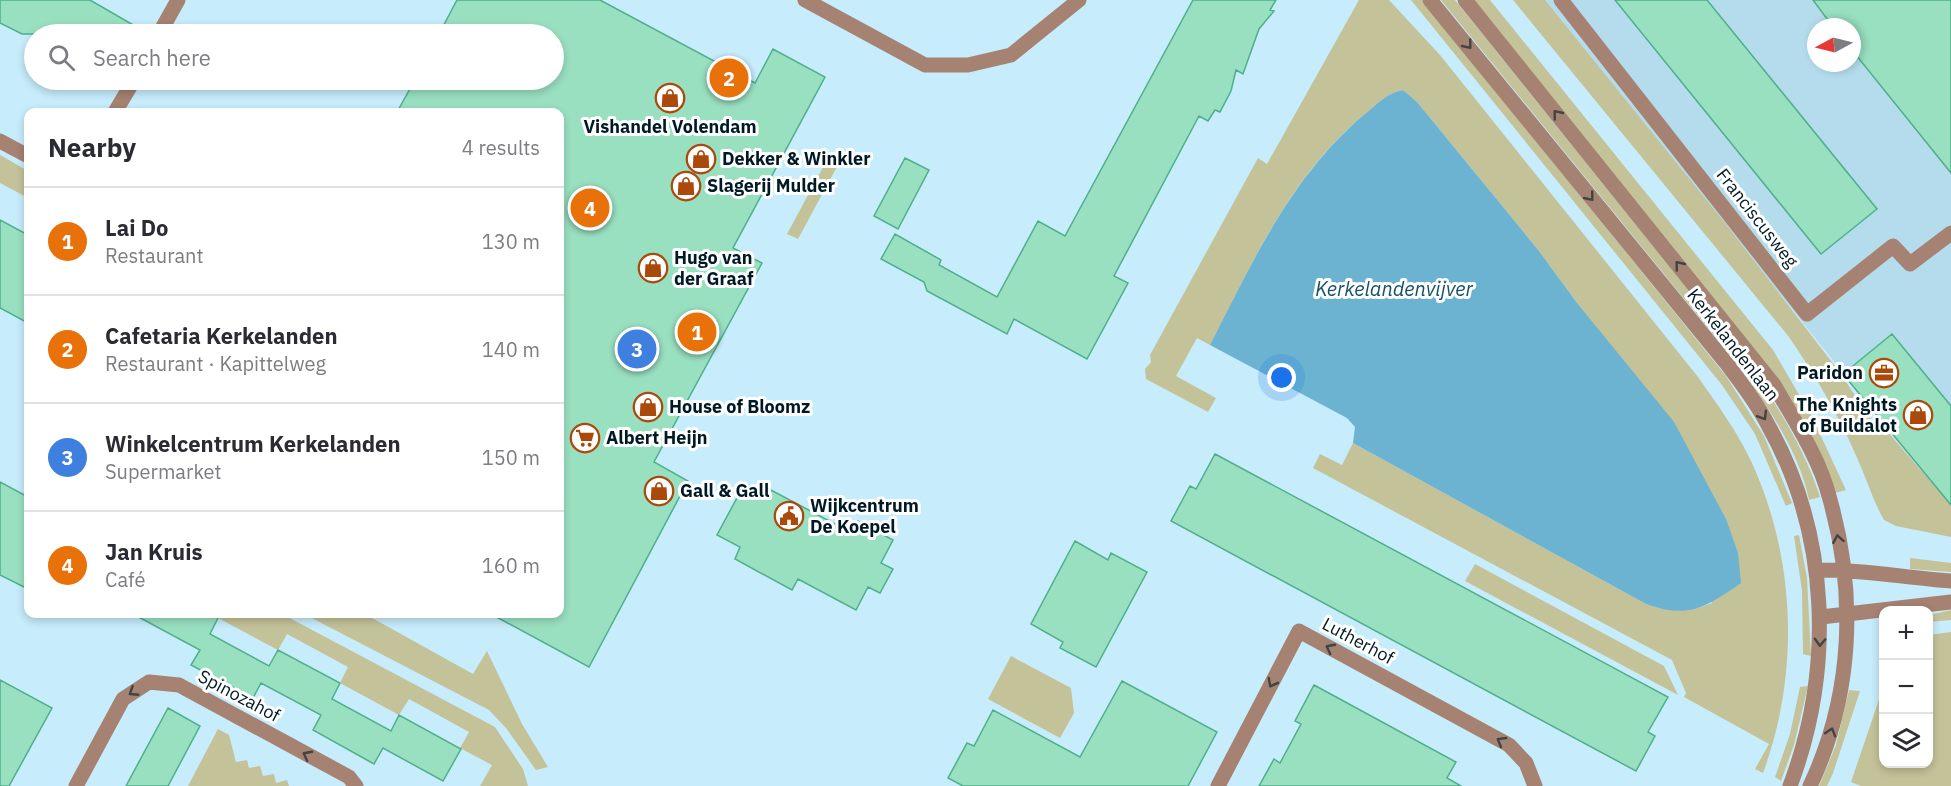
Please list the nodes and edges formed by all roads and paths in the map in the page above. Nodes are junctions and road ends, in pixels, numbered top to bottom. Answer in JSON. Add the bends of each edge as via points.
{"nodes":[{"id":1,"x":178,"y":0,"type":"edge"},
{"id":2,"x":805,"y":0,"type":"edge"},
{"id":3,"x":1079,"y":0,"type":"edge"},
{"id":4,"x":1430,"y":0,"type":"edge"},
{"id":5,"x":1465,"y":0,"type":"edge"},
{"id":6,"x":1562,"y":0,"type":"edge"},
{"id":7,"x":165,"y":24,"type":"edge"},
{"id":8,"x":128,"y":90,"type":"edge"},
{"id":9,"x":117,"y":108,"type":"edge"},
{"id":10,"x":0,"y":141,"type":"edge"},
{"id":11,"x":24,"y":154,"type":"edge"},
{"id":12,"x":1951,"y":233,"type":"edge"},
{"id":13,"x":1816,"y":570,"type":"junction"},
{"id":14,"x":1843,"y":570,"type":"junction"},
{"id":15,"x":1951,"y":580,"type":"edge"},
{"id":16,"x":1951,"y":602,"type":"edge"},
{"id":17,"x":1847,"y":613,"type":"junction"},
{"id":18,"x":1821,"y":617,"type":"junction"},
{"id":19,"x":76,"y":786,"type":"edge"},
{"id":20,"x":356,"y":786,"type":"edge"},
{"id":21,"x":1218,"y":786,"type":"edge"},
{"id":22,"x":1535,"y":786,"type":"edge"},
{"id":23,"x":1790,"y":786,"type":"edge"},
{"id":24,"x":1810,"y":786,"type":"edge"}],
"edges":[{"from":1,"to":7,"type":"street"},
{"from":2,"to":3,"type":"street","via":[[925,65],[968,65],[1011,55]]},
{"from":4,"to":13,"type":"street","name":"Kerkelandenlaan","one_way":true,"via":[[1750,396],[1787,463]]},
{"from":14,"to":5,"type":"street","name":"Kerkelandenlaan","one_way":true,"via":[[1829,495],[1811,452],[1774,385]]},
{"from":6,"to":12,"type":"street","name":"Franciscusweg","via":[[1807,314],[1893,246],[1910,264]]},
{"from":8,"to":9,"type":"street"},
{"from":10,"to":11,"type":"street"},
{"from":13,"to":14,"type":"street"},
{"from":13,"to":18,"type":"street","name":"Kerkelandenlaan"},
{"from":14,"to":15,"type":"street"},
{"from":14,"to":17,"type":"street","name":"Kerkelandenlaan"},
{"from":16,"to":17,"type":"street"},
{"from":17,"to":18,"type":"street"},
{"from":24,"to":17,"type":"street","name":"Kerkelandenlaan","one_way":true,"via":[[1824,753],[1844,680]]},
{"from":18,"to":23,"type":"street","name":"Kerkelandenlaan","one_way":true,"via":[[1818,678],[1805,747]]},
{"from":20,"to":19,"type":"street","name":"Spinozahof","one_way":true,"via":[[349,777],[179,685],[148,682],[123,699]]},
{"from":22,"to":21,"type":"street","name":"Lutherhof","one_way":true,"via":[[1526,763],[1509,745],[1299,631]]}]}
